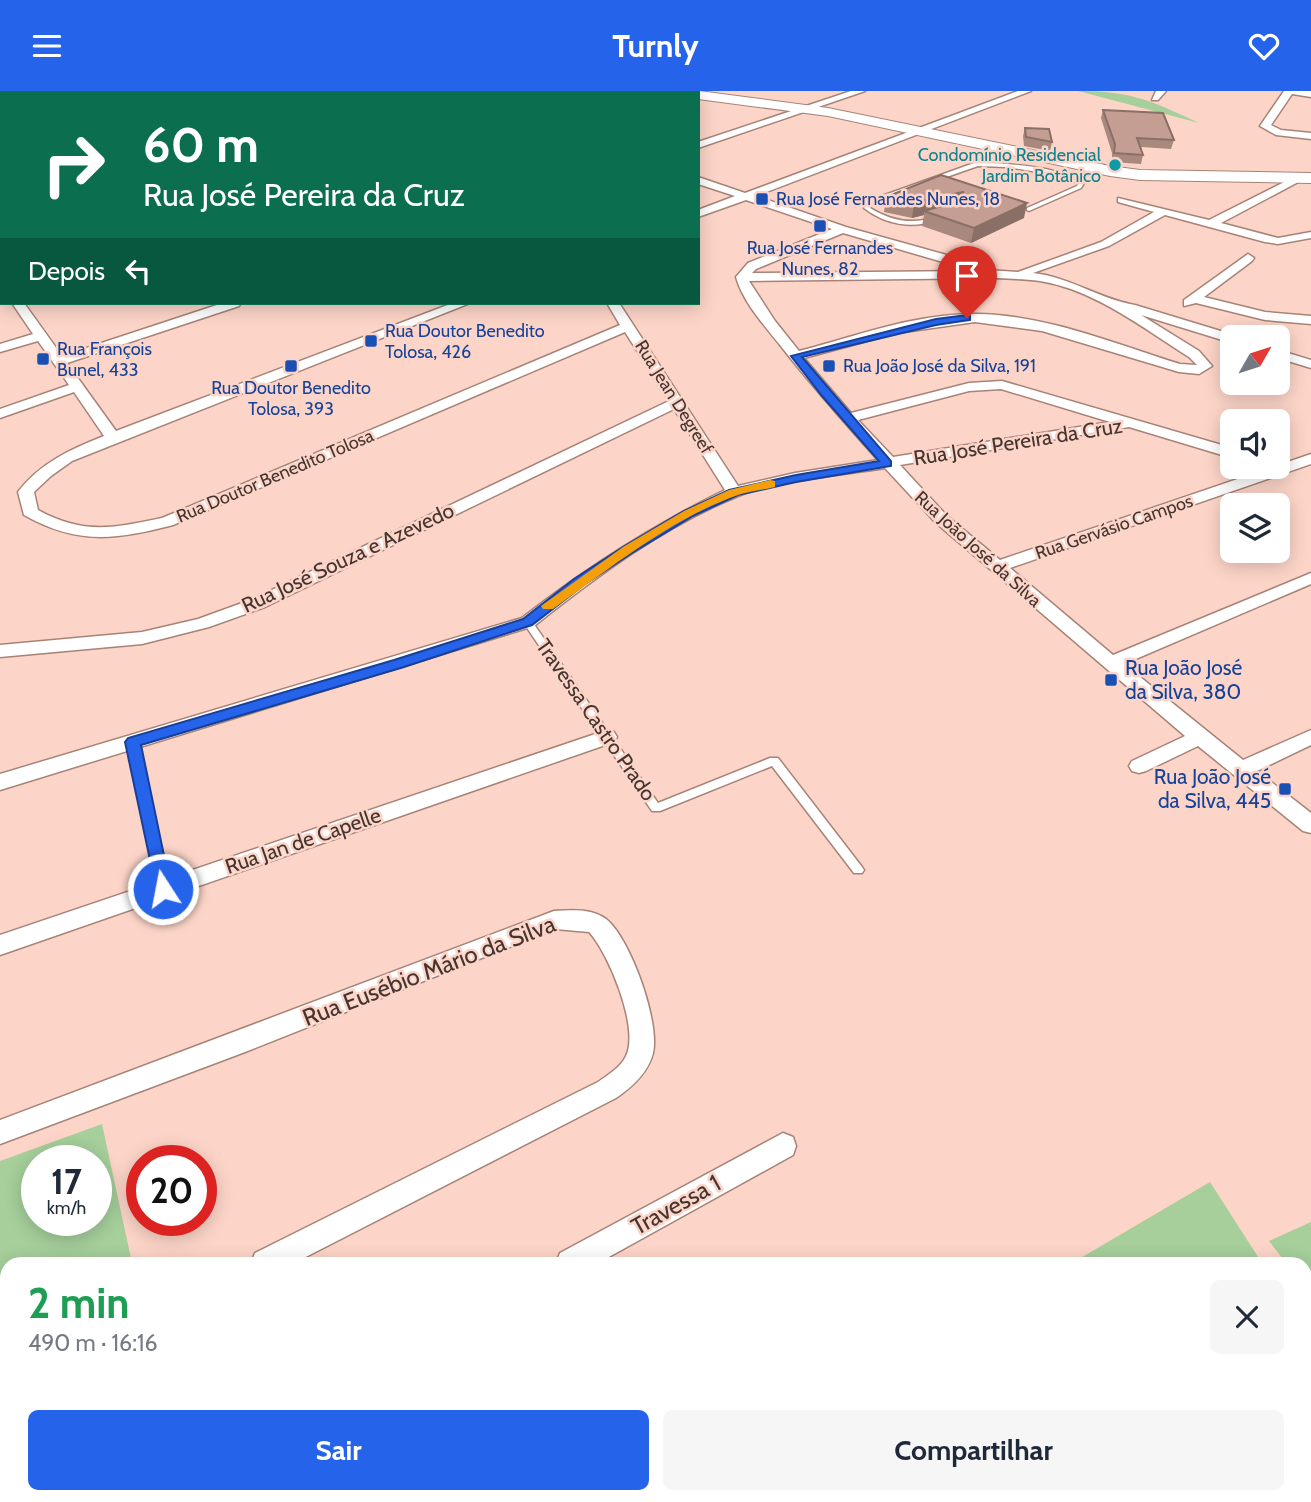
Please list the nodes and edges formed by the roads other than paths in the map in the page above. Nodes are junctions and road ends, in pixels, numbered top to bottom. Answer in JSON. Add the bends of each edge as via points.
{"nodes":[{"id":1,"x":860,"y":91,"type":"edge"},
{"id":2,"x":1026,"y":91,"type":"edge"},
{"id":3,"x":1289,"y":91,"type":"edge"},
{"id":4,"x":1311,"y":94,"type":"edge"},
{"id":5,"x":700,"y":95,"type":"edge"},
{"id":6,"x":804,"y":109,"type":"junction"},
{"id":7,"x":918,"y":131,"type":"junction"},
{"id":8,"x":1311,"y":136,"type":"edge"},
{"id":9,"x":700,"y":144,"type":"edge"},
{"id":10,"x":1025,"y":161,"type":"junction"},
{"id":11,"x":1304,"y":178,"type":"edge"},
{"id":12,"x":700,"y":181,"type":"edge"},
{"id":13,"x":744,"y":197,"type":"junction"},
{"id":14,"x":1122,"y":200,"type":"dead end"},
{"id":15,"x":1029,"y":209,"type":"dead end"},
{"id":16,"x":1163,"y":212,"type":"junction"},
{"id":17,"x":700,"y":213,"type":"edge"},
{"id":18,"x":940,"y":217,"type":"edge"},
{"id":19,"x":1209,"y":225,"type":"junction"},
{"id":20,"x":842,"y":229,"type":"junction"},
{"id":21,"x":1311,"y":235,"type":"edge"},
{"id":22,"x":1248,"y":258,"type":"dead end"},
{"id":23,"x":997,"y":274,"type":"junction"},
{"id":24,"x":1017,"y":275,"type":"junction"},
{"id":25,"x":742,"y":277,"type":"junction"},
{"id":26,"x":1195,"y":299,"type":"junction"},
{"id":27,"x":24,"y":305,"type":"edge"},
{"id":28,"x":229,"y":305,"type":"edge"},
{"id":29,"x":459,"y":305,"type":"edge"},
{"id":30,"x":614,"y":305,"type":"edge"},
{"id":31,"x":1115,"y":305,"type":"junction"},
{"id":32,"x":1168,"y":317,"type":"junction"},
{"id":33,"x":1311,"y":320,"type":"edge"},
{"id":34,"x":629,"y":325,"type":"junction"},
{"id":35,"x":1220,"y":335,"type":"edge"},
{"id":36,"x":40,"y":336,"type":"junction"},
{"id":37,"x":0,"y":348,"type":"edge"},
{"id":38,"x":796,"y":356,"type":"junction"},
{"id":39,"x":1290,"y":357,"type":"edge"},
{"id":40,"x":59,"y":361,"type":"junction"},
{"id":41,"x":1311,"y":364,"type":"edge"},
{"id":42,"x":76,"y":387,"type":"junction"},
{"id":43,"x":678,"y":402,"type":"junction"},
{"id":44,"x":0,"y":414,"type":"edge"},
{"id":45,"x":847,"y":418,"type":"junction"},
{"id":46,"x":1134,"y":422,"type":"junction"},
{"id":47,"x":112,"y":436,"type":"junction"},
{"id":48,"x":1220,"y":449,"type":"edge"},
{"id":49,"x":1311,"y":459,"type":"edge"},
{"id":50,"x":887,"y":463,"type":"junction"},
{"id":51,"x":1290,"y":465,"type":"edge"},
{"id":52,"x":1249,"y":479,"type":"edge"},
{"id":53,"x":734,"y":492,"type":"junction"},
{"id":54,"x":997,"y":567,"type":"junction"},
{"id":55,"x":1311,"y":578,"type":"edge"},
{"id":56,"x":528,"y":622,"type":"junction"},
{"id":57,"x":0,"y":651,"type":"edge"},
{"id":58,"x":1110,"y":663,"type":"junction"},
{"id":59,"x":607,"y":737,"type":"junction"},
{"id":60,"x":1199,"y":737,"type":"junction"},
{"id":61,"x":1311,"y":737,"type":"edge"},
{"id":62,"x":133,"y":742,"type":"junction"},
{"id":63,"x":1139,"y":766,"type":"dead end"},
{"id":64,"x":1241,"y":770,"type":"junction"},
{"id":65,"x":0,"y":782,"type":"edge"},
{"id":66,"x":1311,"y":825,"type":"edge"},
{"id":67,"x":858,"y":870,"type":"dead end"},
{"id":68,"x":163,"y":889,"type":"junction"},
{"id":69,"x":0,"y":945,"type":"edge"},
{"id":70,"x":0,"y":1132,"type":"edge"},
{"id":71,"x":783,"y":1146,"type":"dead end"},
{"id":72,"x":277,"y":1257,"type":"edge"},
{"id":73,"x":581,"y":1257,"type":"edge"}],
"edges":[{"from":1,"to":6,"type":"street"},
{"from":2,"to":7,"type":"street"},
{"from":3,"to":4,"type":"street"},
{"from":3,"to":8,"type":"street","via":[[1265,126],[1279,133]]},
{"from":5,"to":6,"type":"main road"},
{"from":6,"to":7,"type":"main road"},
{"from":6,"to":9,"type":"street"},
{"from":7,"to":10,"type":"main road"},
{"from":7,"to":13,"type":"street"},
{"from":10,"to":11,"type":"main road","via":[[1150,175]]},
{"from":10,"to":15,"type":"lane","via":[[1081,183]]},
{"from":10,"to":18,"type":"lane","via":[[965,166],[870,202],[867,208],[904,224],[918,225]]},
{"from":11,"to":19,"type":"street"},
{"from":12,"to":13,"type":"street"},
{"from":13,"to":17,"type":"street"},
{"from":13,"to":20,"type":"street"},
{"from":14,"to":16,"type":"street"},
{"from":16,"to":19,"type":"street"},
{"from":16,"to":24,"type":"street","via":[[1105,244]]},
{"from":19,"to":21,"type":"street","via":[[1265,240]]},
{"from":20,"to":23,"type":"street"},
{"from":20,"to":25,"type":"street","via":[[752,266]]},
{"from":22,"to":26,"type":"street"},
{"from":23,"to":24,"type":"street"},
{"from":23,"to":25,"type":"street"},
{"from":24,"to":31,"type":"street","via":[[1061,282]]},
{"from":25,"to":38,"type":"street","name":"Rua João José da Silva"},
{"from":26,"to":32,"type":"street"},
{"from":26,"to":33,"type":"street","via":[[1265,316]]},
{"from":27,"to":36,"type":"street"},
{"from":28,"to":40,"type":"street"},
{"from":29,"to":47,"type":"street","name":"Rua Doutor Benedito Tolosa"},
{"from":30,"to":34,"type":"street","name":"Rua Jean Degreef"},
{"from":31,"to":32,"type":"street"},
{"from":31,"to":38,"type":"street","via":[[1194,354],[1203,368],[1179,368],[1031,324],[998,319],[936,322]]},
{"from":32,"to":35,"type":"street"},
{"from":34,"to":43,"type":"street","name":"Rua Jean Degreef"},
{"from":34,"to":47,"type":"street","name":"Rua Doutor Benedito Tolosa","via":[[167,522],[76,534],[30,512],[26,492],[50,466]]},
{"from":36,"to":37,"type":"street"},
{"from":36,"to":40,"type":"street"},
{"from":38,"to":45,"type":"street","name":"Rua João José da Silva"},
{"from":39,"to":41,"type":"street"},
{"from":40,"to":42,"type":"street"},
{"from":42,"to":44,"type":"street"},
{"from":42,"to":47,"type":"street"},
{"from":43,"to":53,"type":"street","name":"Rua Jean Degreef"},
{"from":43,"to":57,"type":"street","name":"Rua José Souza e Azevedo","via":[[259,603],[142,638]]},
{"from":45,"to":46,"type":"street","via":[[983,384],[1034,393]]},
{"from":45,"to":50,"type":"street","name":"Rua João José da Silva"},
{"from":46,"to":48,"type":"street"},
{"from":46,"to":50,"type":"street","name":"Rua José Pereira da Cruz"},
{"from":49,"to":51,"type":"street","name":"Rua Gervásio Campos"},
{"from":50,"to":53,"type":"street","name":"Rua José Pereira da Cruz"},
{"from":50,"to":54,"type":"street","name":"Rua João José da Silva","via":[[940,519]]},
{"from":52,"to":54,"type":"street","name":"Rua Gervásio Campos"},
{"from":53,"to":56,"type":"street","name":"Rua José Pereira da Cruz","via":[[627,550]]},
{"from":54,"to":58,"type":"street","name":"Rua João José da Silva"},
{"from":55,"to":58,"type":"street"},
{"from":56,"to":59,"type":"lane","name":"Travessa Castro Prado"},
{"from":56,"to":62,"type":"street","name":"Rua José Pereira da Cruz"},
{"from":58,"to":60,"type":"street","name":"Rua João José da Silva"},
{"from":59,"to":67,"type":"lane","name":"Travessa Castro Prado","via":[[656,808],[774,761]]},
{"from":59,"to":68,"type":"street","name":"Rua Jan de Capelle"},
{"from":60,"to":63,"type":"street"},
{"from":60,"to":64,"type":"street","name":"Rua João José da Silva"},
{"from":61,"to":64,"type":"street"},
{"from":62,"to":65,"type":"street","name":"Rua José Pereira da Cruz"},
{"from":62,"to":68,"type":"lane"},
{"from":64,"to":66,"type":"street","name":"Rua João José da Silva"},
{"from":68,"to":69,"type":"street","name":"Rua Jan de Capelle"},
{"from":70,"to":72,"type":"street","name":"Rua Eusébio Mário da Silva","via":[[554,921],[580,919],[597,926],[611,943],[643,1032],[640,1054],[627,1075],[607,1090]]},
{"from":71,"to":73,"type":"street","name":"Travessa 1"}]}
